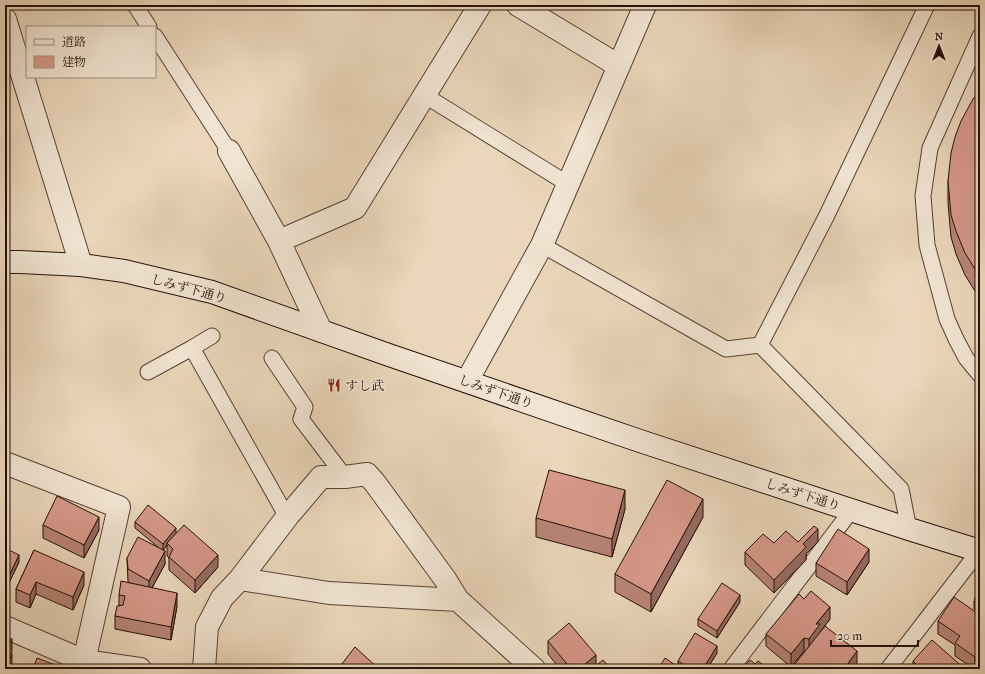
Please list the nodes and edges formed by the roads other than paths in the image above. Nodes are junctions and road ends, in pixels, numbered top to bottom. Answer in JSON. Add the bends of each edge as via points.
{"nodes":[{"id":1,"x":135,"y":5,"type":"edge"},
{"id":2,"x":480,"y":5,"type":"edge"},
{"id":3,"x":518,"y":5,"type":"edge"},
{"id":4,"x":645,"y":5,"type":"edge"},
{"id":5,"x":927,"y":5,"type":"edge"},
{"id":6,"x":5,"y":19,"type":"edge"},
{"id":7,"x":148,"y":26,"type":"edge"},
{"id":8,"x":980,"y":36,"type":"edge"},
{"id":9,"x":156,"y":38,"type":"edge"},
{"id":10,"x":619,"y":66,"type":"junction"},
{"id":11,"x":424,"y":95,"type":"junction"},
{"id":12,"x":229,"y":151,"type":"joint"},
{"id":13,"x":568,"y":184,"type":"junction"},
{"id":14,"x":279,"y":241,"type":"junction"},
{"id":15,"x":542,"y":245,"type":"junction"},
{"id":16,"x":5,"y":262,"type":"edge"},
{"id":17,"x":80,"y":265,"type":"junction"},
{"id":18,"x":321,"y":331,"type":"junction"},
{"id":19,"x":212,"y":336,"type":"dead end"},
{"id":20,"x":760,"y":345,"type":"junction"},
{"id":21,"x":192,"y":348,"type":"junction"},
{"id":22,"x":272,"y":358,"type":"dead end"},
{"id":23,"x":148,"y":372,"type":"dead end"},
{"id":24,"x":980,"y":375,"type":"edge"},
{"id":25,"x":467,"y":381,"type":"junction"},
{"id":26,"x":5,"y":463,"type":"edge"},
{"id":27,"x":345,"y":477,"type":"junction"},
{"id":28,"x":851,"y":511,"type":"junction"},
{"id":29,"x":286,"y":517,"type":"junction"},
{"id":30,"x":909,"y":529,"type":"junction"},
{"id":31,"x":980,"y":551,"type":"edge"},
{"id":32,"x":240,"y":579,"type":"junction"},
{"id":33,"x":458,"y":600,"type":"junction"},
{"id":34,"x":5,"y":627,"type":"edge"},
{"id":35,"x":84,"y":661,"type":"junction"},
{"id":36,"x":140,"y":669,"type":"edge"},
{"id":37,"x":204,"y":669,"type":"edge"},
{"id":38,"x":534,"y":669,"type":"edge"},
{"id":39,"x":731,"y":669,"type":"edge"},
{"id":40,"x":888,"y":669,"type":"edge"}],
"edges":[{"from":1,"to":7,"type":"lane"},
{"from":2,"to":11,"type":"street"},
{"from":3,"to":10,"type":"street"},
{"from":4,"to":10,"type":"street"},
{"from":5,"to":20,"type":"lane","via":[[826,217]]},
{"from":6,"to":17,"type":"street"},
{"from":8,"to":24,"type":"lane","via":[[930,148],[923,196],[927,245],[947,319],[966,358]]},
{"from":9,"to":12,"type":"lane"},
{"from":10,"to":13,"type":"street"},
{"from":11,"to":13,"type":"lane"},
{"from":11,"to":14,"type":"street","via":[[355,208]]},
{"from":12,"to":14,"type":"street"},
{"from":13,"to":15,"type":"street"},
{"from":14,"to":18,"type":"street"},
{"from":15,"to":20,"type":"lane","via":[[726,349]]},
{"from":15,"to":25,"type":"street"},
{"from":16,"to":17,"type":"street","name":"しみず下通り"},
{"from":17,"to":18,"type":"street","name":"しみず下通り","via":[[124,271],[212,292]]},
{"from":18,"to":25,"type":"street","name":"しみず下通り"},
{"from":19,"to":21,"type":"lane"},
{"from":20,"to":30,"type":"lane","via":[[901,489]]},
{"from":21,"to":23,"type":"lane"},
{"from":21,"to":29,"type":"lane"},
{"from":22,"to":27,"type":"lane","via":[[305,406],[301,419]]},
{"from":25,"to":28,"type":"street","name":"しみず下通り"},
{"from":26,"to":35,"type":"street","via":[[119,507]]},
{"from":27,"to":29,"type":"street","via":[[321,477]]},
{"from":27,"to":33,"type":"street","via":[[367,474]]},
{"from":28,"to":30,"type":"street","name":"しみず下通り"},
{"from":28,"to":39,"type":"lane"},
{"from":29,"to":32,"type":"street"},
{"from":30,"to":31,"type":"street","name":"しみず下通り"},
{"from":31,"to":40,"type":"lane"},
{"from":32,"to":33,"type":"street","via":[[329,593]]},
{"from":32,"to":37,"type":"street","via":[[222,598],[208,627]]},
{"from":33,"to":38,"type":"street"},
{"from":34,"to":35,"type":"street"},
{"from":35,"to":36,"type":"street"}]}
